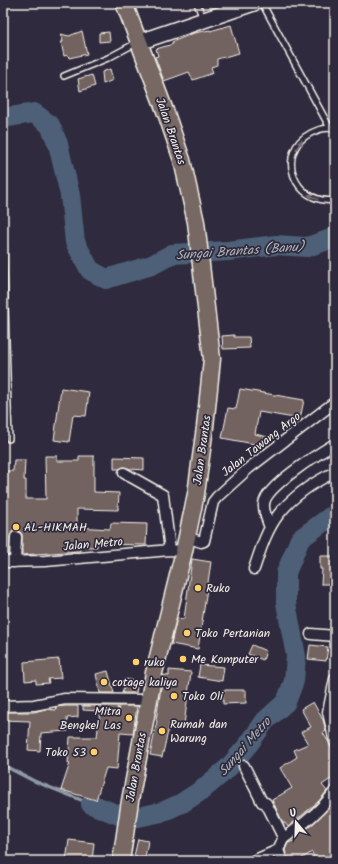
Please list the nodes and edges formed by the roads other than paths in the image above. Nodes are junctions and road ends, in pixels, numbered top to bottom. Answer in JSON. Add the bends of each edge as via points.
{"nodes":[{"id":1,"x":124,"y":3,"type":"edge"},
{"id":2,"x":197,"y":3,"type":"edge"},
{"id":3,"x":254,"y":3,"type":"edge"},
{"id":4,"x":262,"y":3,"type":"edge"},
{"id":5,"x":231,"y":6,"type":"edge"},
{"id":6,"x":203,"y":20,"type":"junction"},
{"id":7,"x":138,"y":42,"type":"junction"},
{"id":8,"x":64,"y":76,"type":"dead end"},
{"id":9,"x":333,"y":128,"type":"edge"},
{"id":10,"x":335,"y":200,"type":"edge"},
{"id":11,"x":3,"y":241,"type":"edge"},
{"id":12,"x":335,"y":402,"type":"edge"},
{"id":13,"x":9,"y":439,"type":"dead end"},
{"id":14,"x":333,"y":445,"type":"dead end"},
{"id":15,"x":335,"y":472,"type":"edge"},
{"id":16,"x":124,"y":473,"type":"dead end"},
{"id":17,"x":270,"y":528,"type":"junction"},
{"id":18,"x":16,"y":537,"type":"dead end"},
{"id":19,"x":181,"y":546,"type":"junction"},
{"id":20,"x":3,"y":562,"type":"edge"},
{"id":21,"x":15,"y":562,"type":"junction"},
{"id":22,"x":254,"y":569,"type":"dead end"},
{"id":23,"x":311,"y":634,"type":"dead end"},
{"id":24,"x":335,"y":636,"type":"edge"},
{"id":25,"x":335,"y":679,"type":"edge"},
{"id":26,"x":149,"y":700,"type":"junction"},
{"id":27,"x":3,"y":706,"type":"edge"},
{"id":28,"x":335,"y":742,"type":"edge"},
{"id":29,"x":244,"y":766,"type":"dead end"},
{"id":30,"x":335,"y":791,"type":"edge"},
{"id":31,"x":283,"y":839,"type":"junction"},
{"id":32,"x":278,"y":850,"type":"junction"},
{"id":33,"x":121,"y":861,"type":"edge"},
{"id":34,"x":253,"y":861,"type":"edge"},
{"id":35,"x":282,"y":861,"type":"edge"}],
"edges":[{"from":1,"to":7,"type":"main road","name":"Jalan Brantas"},
{"from":2,"to":6,"type":"lane"},
{"from":3,"to":5,"type":"main road"},
{"from":4,"to":9,"type":"lane"},
{"from":5,"to":6,"type":"main road"},
{"from":6,"to":7,"type":"main road"},
{"from":7,"to":8,"type":"lane","via":[[108,58]]},
{"from":7,"to":19,"type":"main road","name":"Jalan Brantas","via":[[182,160],[196,222],[212,359],[196,494]]},
{"from":10,"to":9,"type":"lane","one_way":true,"via":[[327,202],[314,199],[296,182],[292,170],[292,157],[297,145],[306,136],[318,130]]},
{"from":11,"to":13,"type":"lane"},
{"from":12,"to":19,"type":"street","name":"Jalan Tawang Argo","via":[[249,468],[217,497],[213,502],[204,541]]},
{"from":14,"to":17,"type":"street","via":[[292,472],[267,496],[264,508]]},
{"from":15,"to":17,"type":"street","via":[[292,500]]},
{"from":16,"to":19,"type":"street","via":[[163,495]]},
{"from":17,"to":22,"type":"street"},
{"from":18,"to":21,"type":"street"},
{"from":19,"to":21,"type":"street","name":"Jalan Metro"},
{"from":19,"to":26,"type":"main road","name":"Jalan Brantas"},
{"from":20,"to":21,"type":"street","name":"Jalan Metro"},
{"from":23,"to":24,"type":"street"},
{"from":25,"to":28,"type":"street","via":[[328,712]]},
{"from":26,"to":27,"type":"street","via":[[65,699],[34,705]]},
{"from":26,"to":33,"type":"main road","name":"Jalan Brantas"},
{"from":29,"to":31,"type":"street","via":[[262,802],[266,803],[281,831]]},
{"from":30,"to":31,"type":"street","via":[[319,812]]},
{"from":31,"to":32,"type":"street"},
{"from":32,"to":34,"type":"street"},
{"from":32,"to":35,"type":"street"}]}
